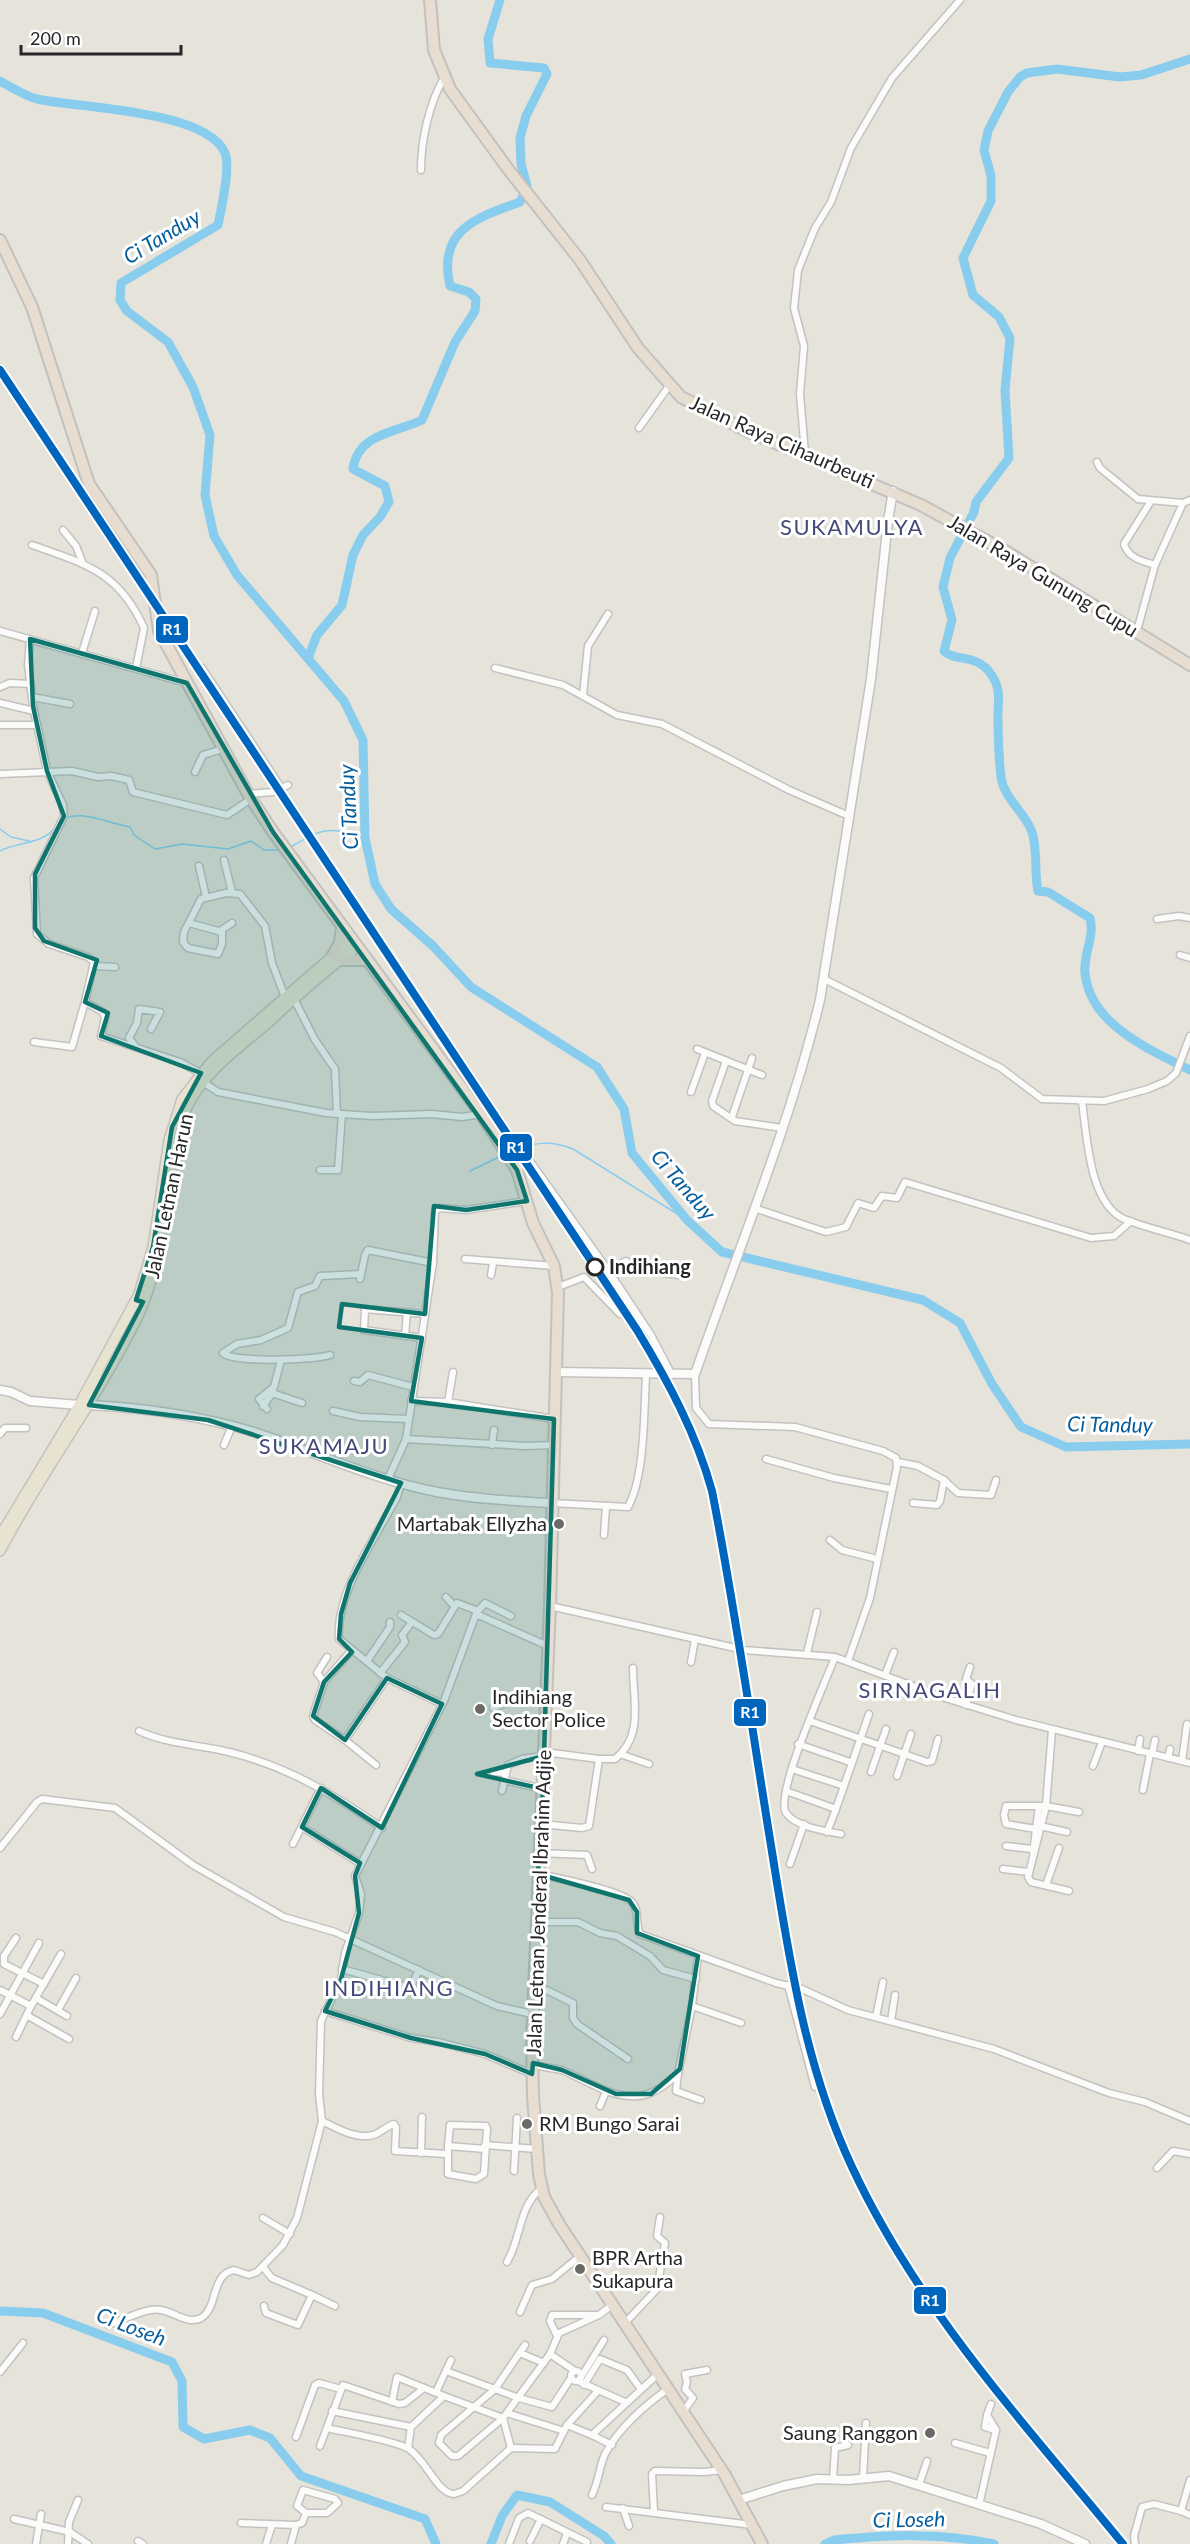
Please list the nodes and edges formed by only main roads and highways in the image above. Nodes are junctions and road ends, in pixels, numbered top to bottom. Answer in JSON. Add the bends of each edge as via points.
{"nodes":[{"id":1,"x":430,"y":0,"type":"edge"},
{"id":2,"x":0,"y":240,"type":"edge"},
{"id":3,"x":893,"y":491,"type":"joint"},
{"id":4,"x":1190,"y":665,"type":"edge"},
{"id":5,"x":342,"y":927,"type":"junction"},
{"id":6,"x":354,"y":944,"type":"junction"},
{"id":7,"x":336,"y":957,"type":"junction"},
{"id":8,"x":366,"y":960,"type":"junction"},
{"id":9,"x":1,"y":1544,"type":"edge"},
{"id":10,"x":762,"y":2544,"type":"edge"}],
"edges":[{"from":1,"to":3,"type":"highway","name":"Jalan Raya Cihaurbeuti","via":[[434,50],[444,78],[669,386],[694,406]]},
{"from":2,"to":5,"type":"highway","name":"Jalan Letnan Jenderal Ibrahim Adjie","via":[[32,307],[84,473],[151,575],[159,631],[249,797]]},
{"from":3,"to":4,"type":"highway","name":"Jalan Raya Gunung Cupu","via":[[966,529]]},
{"from":5,"to":6,"type":"highway","name":"Jalan Letnan Jenderal Ibrahim Adjie"},
{"from":5,"to":7,"type":"highway"},
{"from":6,"to":7,"type":"main road","name":"Jalan Letnan Harun"},
{"from":6,"to":8,"type":"highway","name":"Jalan Letnan Jenderal Ibrahim Adjie"},
{"from":7,"to":8,"type":"highway"},
{"from":7,"to":9,"type":"main road","name":"Jalan Letnan Harun","via":[[202,1078],[182,1121],[160,1248],[140,1301],[84,1405]]},
{"from":8,"to":10,"type":"highway","name":"Jalan Letnan Jenderal Ibrahim Adjie","via":[[481,1114],[517,1170],[533,1223],[554,1266],[558,1287],[550,1606],[532,2014],[541,2189],[580,2256],[721,2470]]}]}
